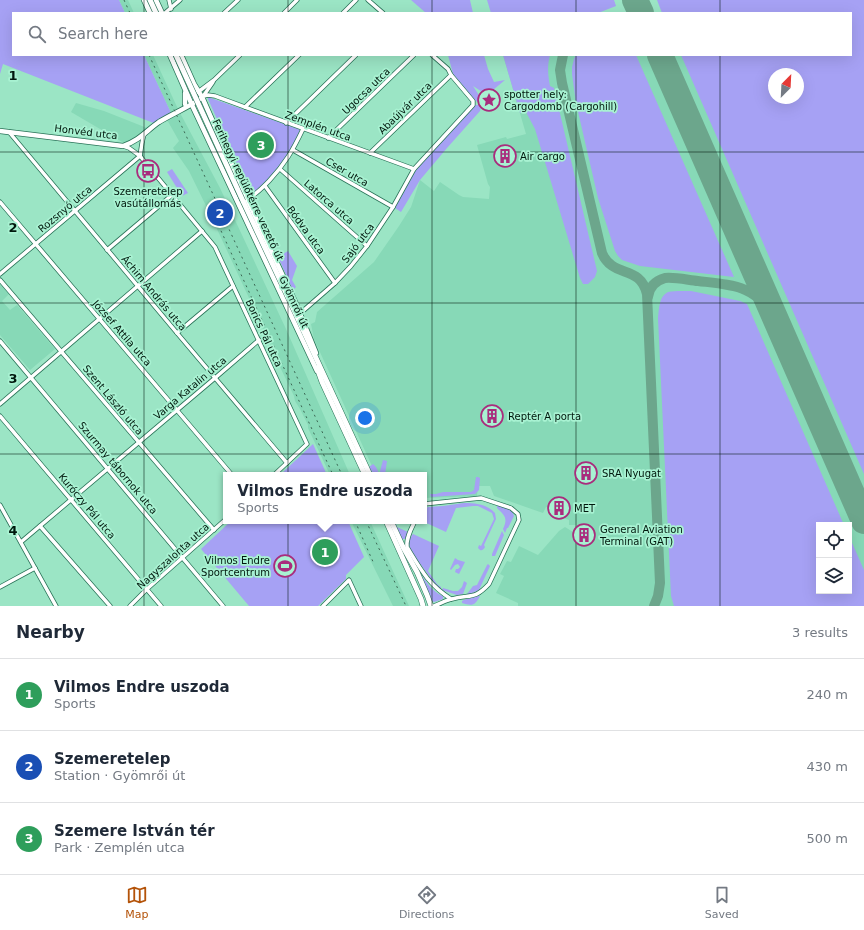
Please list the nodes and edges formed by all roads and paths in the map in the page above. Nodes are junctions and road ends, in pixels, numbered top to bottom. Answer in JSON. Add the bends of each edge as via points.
{"nodes":[{"id":1,"x":144,"y":0,"type":"edge"},
{"id":2,"x":150,"y":0,"type":"edge"},
{"id":3,"x":156,"y":0,"type":"edge"},
{"id":4,"x":169,"y":0,"type":"edge"},
{"id":5,"x":180,"y":0,"type":"edge"},
{"id":6,"x":238,"y":0,"type":"edge"},
{"id":7,"x":297,"y":0,"type":"edge"},
{"id":8,"x":356,"y":0,"type":"edge"},
{"id":9,"x":368,"y":0,"type":"edge"},
{"id":10,"x":170,"y":9,"type":"junction"},
{"id":11,"x":150,"y":12,"type":"edge"},
{"id":12,"x":156,"y":12,"type":"edge"},
{"id":13,"x":162,"y":12,"type":"edge"},
{"id":14,"x":166,"y":12,"type":"edge"},
{"id":15,"x":225,"y":12,"type":"edge"},
{"id":16,"x":285,"y":12,"type":"edge"},
{"id":17,"x":344,"y":12,"type":"edge"},
{"id":18,"x":382,"y":12,"type":"edge"},
{"id":19,"x":170,"y":56,"type":"edge"},
{"id":20,"x":176,"y":56,"type":"edge"},
{"id":21,"x":181,"y":56,"type":"edge"},
{"id":22,"x":239,"y":56,"type":"edge"},
{"id":23,"x":298,"y":56,"type":"edge"},
{"id":24,"x":355,"y":56,"type":"edge"},
{"id":25,"x":413,"y":56,"type":"edge"},
{"id":26,"x":433,"y":56,"type":"edge"},
{"id":27,"x":451,"y":75,"type":"junction"},
{"id":28,"x":184,"y":87,"type":"junction"},
{"id":29,"x":207,"y":88,"type":"junction"},
{"id":30,"x":198,"y":92,"type":"junction"},
{"id":31,"x":203,"y":96,"type":"junction"},
{"id":32,"x":215,"y":96,"type":"junction"},
{"id":33,"x":189,"y":99,"type":"junction"},
{"id":34,"x":192,"y":104,"type":"junction"},
{"id":35,"x":184,"y":106,"type":"junction"},
{"id":36,"x":244,"y":107,"type":"junction"},
{"id":37,"x":195,"y":111,"type":"junction"},
{"id":38,"x":286,"y":123,"type":"junction"},
{"id":39,"x":303,"y":129,"type":"junction"},
{"id":40,"x":0,"y":131,"type":"edge"},
{"id":41,"x":9,"y":132,"type":"junction"},
{"id":42,"x":144,"y":134,"type":"junction"},
{"id":43,"x":328,"y":138,"type":"junction"},
{"id":44,"x":123,"y":146,"type":"junction"},
{"id":45,"x":293,"y":150,"type":"junction"},
{"id":46,"x":370,"y":153,"type":"junction"},
{"id":47,"x":140,"y":156,"type":"junction"},
{"id":48,"x":280,"y":169,"type":"junction"},
{"id":49,"x":414,"y":169,"type":"junction"},
{"id":50,"x":265,"y":186,"type":"junction"},
{"id":51,"x":172,"y":195,"type":"junction"},
{"id":52,"x":245,"y":200,"type":"junction"},
{"id":53,"x":0,"y":202,"type":"edge"},
{"id":54,"x":393,"y":207,"type":"junction"},
{"id":55,"x":75,"y":211,"type":"junction"},
{"id":56,"x":202,"y":231,"type":"junction"},
{"id":57,"x":36,"y":245,"type":"junction"},
{"id":58,"x":368,"y":246,"type":"junction"},
{"id":59,"x":107,"y":250,"type":"junction"},
{"id":60,"x":0,"y":274,"type":"edge"},
{"id":61,"x":0,"y":280,"type":"edge"},
{"id":62,"x":336,"y":283,"type":"junction"},
{"id":63,"x":138,"y":286,"type":"junction"},
{"id":64,"x":233,"y":286,"type":"junction"},
{"id":65,"x":300,"y":313,"type":"junction"},
{"id":66,"x":100,"y":319,"type":"junction"},
{"id":67,"x":177,"y":333,"type":"junction"},
{"id":68,"x":259,"y":340,"type":"junction"},
{"id":69,"x":0,"y":341,"type":"edge"},
{"id":70,"x":62,"y":351,"type":"junction"},
{"id":71,"x":31,"y":378,"type":"junction"},
{"id":72,"x":215,"y":378,"type":"junction"},
{"id":73,"x":324,"y":381,"type":"junction"},
{"id":74,"x":0,"y":404,"type":"edge"},
{"id":75,"x":177,"y":409,"type":"junction"},
{"id":76,"x":0,"y":416,"type":"edge"},
{"id":77,"x":139,"y":442,"type":"junction"},
{"id":78,"x":287,"y":463,"type":"junction"},
{"id":79,"x":108,"y":468,"type":"junction"},
{"id":80,"x":230,"y":472,"type":"edge"},
{"id":81,"x":277,"y":472,"type":"edge"},
{"id":82,"x":364,"y":472,"type":"edge"},
{"id":83,"x":369,"y":472,"type":"edge"},
{"id":84,"x":71,"y":499,"type":"junction"},
{"id":85,"x":0,"y":505,"type":"edge"},
{"id":86,"x":427,"y":505,"type":"edge"},
{"id":87,"x":223,"y":522,"type":"edge"},
{"id":88,"x":387,"y":524,"type":"edge"},
{"id":89,"x":392,"y":524,"type":"edge"},
{"id":90,"x":414,"y":524,"type":"edge"},
{"id":91,"x":40,"y":526,"type":"junction"},
{"id":92,"x":214,"y":530,"type":"junction"},
{"id":93,"x":21,"y":542,"type":"junction"},
{"id":94,"x":183,"y":557,"type":"junction"},
{"id":95,"x":35,"y":568,"type":"junction"},
{"id":96,"x":0,"y":587,"type":"edge"},
{"id":97,"x":147,"y":589,"type":"junction"},
{"id":98,"x":421,"y":599,"type":"junction"},
{"id":99,"x":451,"y":599,"type":"junction"},
{"id":100,"x":56,"y":606,"type":"edge"},
{"id":101,"x":110,"y":606,"type":"edge"},
{"id":102,"x":130,"y":606,"type":"edge"},
{"id":103,"x":161,"y":606,"type":"edge"},
{"id":104,"x":223,"y":606,"type":"edge"},
{"id":105,"x":323,"y":606,"type":"edge"},
{"id":106,"x":361,"y":606,"type":"edge"},
{"id":107,"x":423,"y":606,"type":"edge"},
{"id":108,"x":431,"y":606,"type":"edge"}],
"edges":[{"from":1,"to":11,"type":"street"},
{"from":2,"to":12,"type":"main road"},
{"from":3,"to":13,"type":"street"},
{"from":4,"to":10,"type":"street"},
{"from":5,"to":10,"type":"street"},
{"from":6,"to":15,"type":"street"},
{"from":7,"to":16,"type":"street"},
{"from":8,"to":17,"type":"street"},
{"from":9,"to":18,"type":"street"},
{"from":10,"to":14,"type":"street"},
{"from":19,"to":28,"type":"street","name":"Gyömrői út"},
{"from":20,"to":52,"type":"main road","name":"Ferihegyi repülőtérre vezető út","bridge":true},
{"from":21,"to":30,"type":"street","name":"Gyömrői út"},
{"from":22,"to":29,"type":"street"},
{"from":23,"to":36,"type":"street"},
{"from":24,"to":38,"type":"street"},
{"from":25,"to":43,"type":"street","name":"Ugocsa utca"},
{"from":26,"to":27,"type":"street"},
{"from":27,"to":46,"type":"street","name":"Abaújvár utca"},
{"from":27,"to":49,"type":"street","name":"Sajó utca","via":[[474,103]]},
{"from":28,"to":33,"type":"street","name":"Gyömrői út"},
{"from":28,"to":35,"type":"street"},
{"from":29,"to":30,"type":"street"},
{"from":29,"to":31,"type":"street"},
{"from":29,"to":32,"type":"street","name":"Zemplén utca"},
{"from":30,"to":31,"type":"street","name":"Gyömrői út"},
{"from":30,"to":33,"type":"street","name":"Honvéd utca"},
{"from":31,"to":32,"type":"street","name":"Zemplén utca"},
{"from":31,"to":34,"type":"street","name":"Honvéd utca"},
{"from":31,"to":52,"type":"street","name":"Gyömrői út"},
{"from":32,"to":36,"type":"street","name":"Zemplén utca"},
{"from":33,"to":34,"type":"street","name":"Gyömrői út"},
{"from":33,"to":35,"type":"street","name":"Honvéd utca"},
{"from":34,"to":35,"type":"street","name":"Honvéd utca"},
{"from":34,"to":37,"type":"street","name":"Gyömrői út"},
{"from":35,"to":37,"type":"street"},
{"from":35,"to":42,"type":"street","name":"Honvéd utca"},
{"from":36,"to":38,"type":"street","name":"Zemplén utca"},
{"from":37,"to":73,"type":"street","name":"Gyömrői út"},
{"from":38,"to":39,"type":"street","name":"Zemplén utca"},
{"from":39,"to":43,"type":"street","name":"Zemplén utca"},
{"from":39,"to":45,"type":"street"},
{"from":40,"to":41,"type":"street","name":"Honvéd utca"},
{"from":41,"to":44,"type":"street","name":"Honvéd utca"},
{"from":41,"to":55,"type":"street","name":"Áchim András utca"},
{"from":42,"to":44,"type":"street","name":"Honvéd utca"},
{"from":42,"to":47,"type":"street"},
{"from":43,"to":46,"type":"street","name":"Zemplén utca"},
{"from":44,"to":47,"type":"street"},
{"from":45,"to":48,"type":"street"},
{"from":45,"to":54,"type":"street","name":"Cser utca"},
{"from":46,"to":49,"type":"street","name":"Zemplén utca"},
{"from":47,"to":51,"type":"street","name":"Borics Pál utca"},
{"from":47,"to":55,"type":"street","name":"Rozsnyó utca"},
{"from":48,"to":50,"type":"street"},
{"from":48,"to":58,"type":"street","name":"Latorca utca"},
{"from":49,"to":54,"type":"street","name":"Sajó utca"},
{"from":50,"to":52,"type":"street"},
{"from":50,"to":62,"type":"street","name":"Bódva utca"},
{"from":51,"to":56,"type":"street","name":"Borics Pál utca"},
{"from":51,"to":59,"type":"street"},
{"from":52,"to":65,"type":"street","name":"Gyömrői út"},
{"from":52,"to":73,"type":"main road","name":"Ferihegyi repülőtérre vezető út"},
{"from":53,"to":57,"type":"street","name":"József Attila utca"},
{"from":54,"to":58,"type":"street","name":"Sajó utca"},
{"from":55,"to":57,"type":"street","name":"Rozsnyó utca"},
{"from":55,"to":59,"type":"street","name":"Áchim András utca"},
{"from":56,"to":63,"type":"street"},
{"from":56,"to":64,"type":"street","name":"Borics Pál utca","via":[[215,247]]},
{"from":57,"to":60,"type":"street","name":"Rozsnyó utca"},
{"from":57,"to":66,"type":"street","name":"József Attila utca"},
{"from":58,"to":62,"type":"street","name":"Sajó utca"},
{"from":59,"to":63,"type":"street","name":"Áchim András utca"},
{"from":61,"to":70,"type":"street","name":"Szent László utca"},
{"from":62,"to":65,"type":"street","name":"Sajó utca"},
{"from":63,"to":66,"type":"street"},
{"from":63,"to":67,"type":"street","name":"Áchim András utca"},
{"from":64,"to":67,"type":"street"},
{"from":64,"to":68,"type":"street","name":"Borics Pál utca"},
{"from":65,"to":73,"type":"street","name":"Gyömrői út"},
{"from":66,"to":70,"type":"street"},
{"from":66,"to":75,"type":"street","name":"József Attila utca"},
{"from":67,"to":72,"type":"street","name":"Áchim András utca"},
{"from":68,"to":72,"type":"street","name":"Varga Katalin utca"},
{"from":68,"to":78,"type":"street","name":"Borics Pál utca","via":[[307,444]]},
{"from":69,"to":71,"type":"street","name":"Szurmay tábornok utca"},
{"from":70,"to":71,"type":"street"},
{"from":70,"to":77,"type":"street","name":"Szent László utca"},
{"from":71,"to":74,"type":"street"},
{"from":71,"to":79,"type":"street","name":"Szurmay tábornok utca"},
{"from":72,"to":75,"type":"street","name":"Varga Katalin utca"},
{"from":72,"to":78,"type":"street","name":"Áchim András utca"},
{"from":73,"to":82,"type":"main road","name":"Ferihegyi repülőtérre vezető út"},
{"from":73,"to":83,"type":"main road","name":"Ferihegyi repülőtérre vezető út"},
{"from":75,"to":77,"type":"street","name":"Varga Katalin utca"},
{"from":75,"to":80,"type":"street","name":"József Attila utca"},
{"from":76,"to":84,"type":"street","name":"Kuróczy Pál utca"},
{"from":77,"to":79,"type":"street","name":"Varga Katalin utca"},
{"from":77,"to":92,"type":"street","name":"Szent László utca"},
{"from":78,"to":81,"type":"street"},
{"from":79,"to":84,"type":"street","name":"Varga Katalin utca"},
{"from":79,"to":94,"type":"street","name":"Szurmay tábornok utca"},
{"from":84,"to":91,"type":"street","name":"Varga Katalin utca"},
{"from":84,"to":97,"type":"street","name":"Kuróczy Pál utca"},
{"from":85,"to":93,"type":"street"},
{"from":86,"to":99,"type":"street","via":[[481,498],[511,508],[518,514],[519,520],[489,584],[473,596]]},
{"from":87,"to":92,"type":"street","name":"Nagyszalonta utca"},
{"from":88,"to":98,"type":"main road"},
{"from":89,"to":108,"type":"main road"},
{"from":90,"to":99,"type":"street","via":[[406,543],[407,547],[421,572],[439,591]]},
{"from":91,"to":93,"type":"street","name":"Varga Katalin utca"},
{"from":91,"to":101,"type":"street"},
{"from":92,"to":94,"type":"street","name":"Nagyszalonta utca"},
{"from":93,"to":95,"type":"street"},
{"from":94,"to":97,"type":"street","name":"Nagyszalonta utca"},
{"from":94,"to":104,"type":"street","name":"Szurmay tábornok utca"},
{"from":95,"to":96,"type":"street"},
{"from":95,"to":100,"type":"street"},
{"from":97,"to":102,"type":"street","name":"Nagyszalonta utca"},
{"from":97,"to":103,"type":"street","name":"Kuróczy Pál utca"},
{"from":98,"to":107,"type":"main road"},
{"from":98,"to":108,"type":"street"},
{"from":99,"to":108,"type":"street"},
{"from":105,"to":106,"type":"street","via":[[349,580]]}]}
